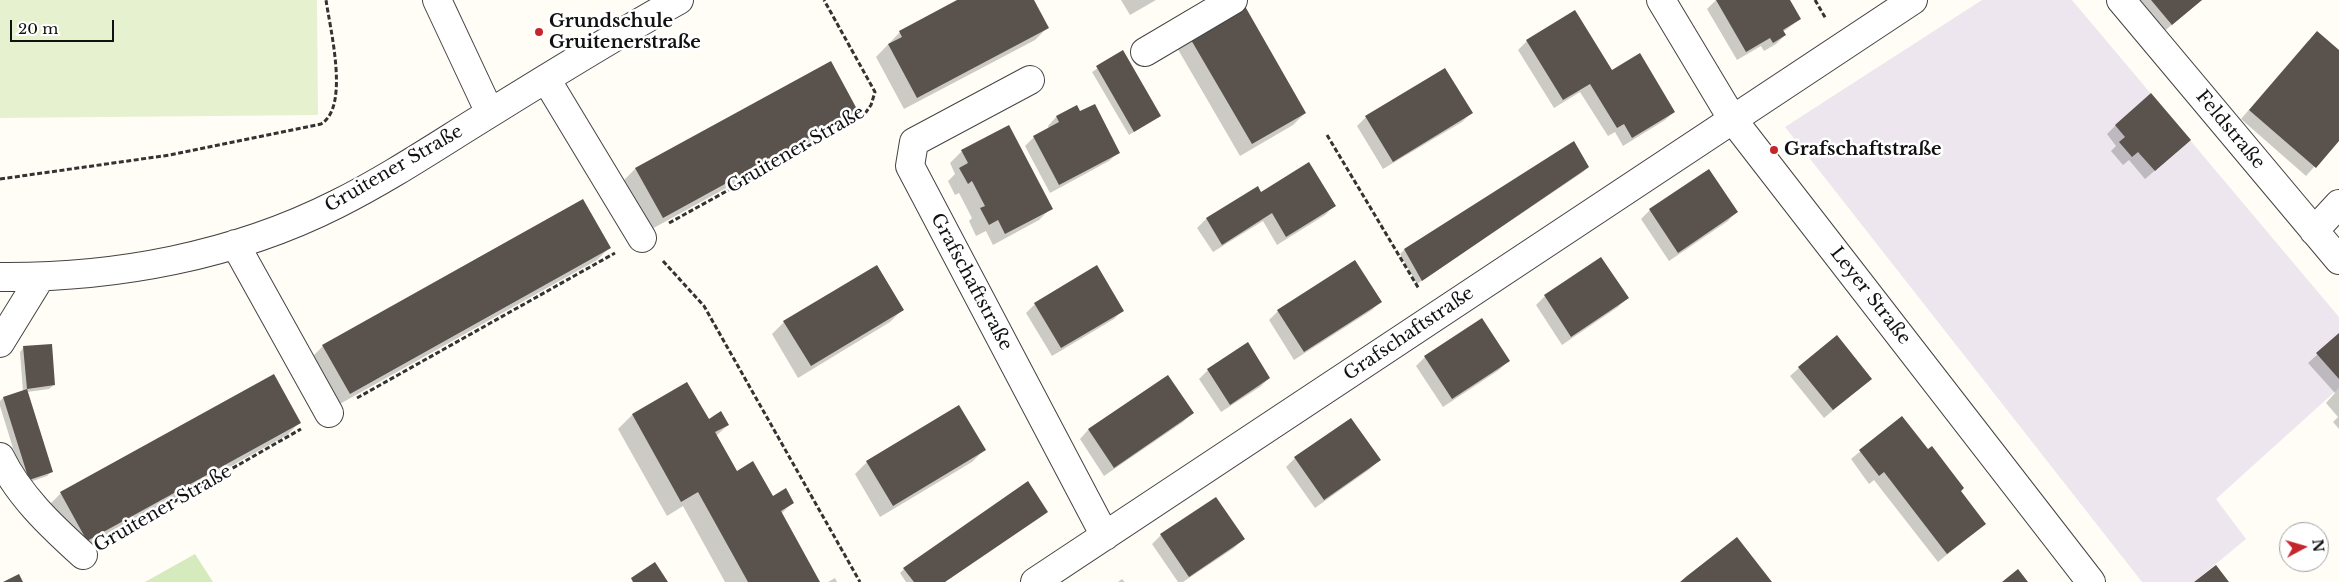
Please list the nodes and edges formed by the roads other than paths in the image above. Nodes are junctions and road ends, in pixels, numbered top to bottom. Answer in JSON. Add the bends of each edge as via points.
{"nodes":[{"id":1,"x":438,"y":0,"type":"edge"},
{"id":2,"x":679,"y":0,"type":"edge"},
{"id":3,"x":1233,"y":0,"type":"edge"},
{"id":4,"x":1661,"y":0,"type":"edge"},
{"id":5,"x":1913,"y":0,"type":"edge"},
{"id":6,"x":2121,"y":0,"type":"edge"},
{"id":7,"x":1145,"y":52,"type":"dead end"},
{"id":8,"x":546,"y":79,"type":"junction"},
{"id":9,"x":1030,"y":80,"type":"dead end"},
{"id":10,"x":490,"y":113,"type":"junction"},
{"id":11,"x":1733,"y":120,"type":"junction"},
{"id":12,"x":2339,"y":204,"type":"edge"},
{"id":13,"x":2314,"y":231,"type":"junction"},
{"id":14,"x":642,"y":238,"type":"road end"},
{"id":15,"x":235,"y":244,"type":"junction"},
{"id":16,"x":2339,"y":260,"type":"edge"},
{"id":17,"x":0,"y":277,"type":"edge"},
{"id":18,"x":40,"y":278,"type":"junction"},
{"id":19,"x":0,"y":343,"type":"edge"},
{"id":20,"x":329,"y":413,"type":"road end"},
{"id":21,"x":0,"y":457,"type":"edge"},
{"id":22,"x":1104,"y":536,"type":"junction"},
{"id":23,"x":83,"y":554,"type":"road end"},
{"id":24,"x":1035,"y":582,"type":"edge"},
{"id":25,"x":2092,"y":582,"type":"edge"}],
"edges":[{"from":1,"to":10,"type":"street"},
{"from":2,"to":8,"type":"street","name":"Gruitener Straße"},
{"from":3,"to":7,"type":"street"},
{"from":4,"to":11,"type":"street","name":"Leyer Straße"},
{"from":5,"to":11,"type":"street","name":"Grafschaftstraße"},
{"from":6,"to":13,"type":"street","name":"Feldstraße"},
{"from":8,"to":10,"type":"street","name":"Gruitener Straße"},
{"from":8,"to":14,"type":"street"},
{"from":9,"to":22,"type":"street","name":"Grafschaftstraße","via":[[914,142],[910,166]]},
{"from":10,"to":15,"type":"street","name":"Gruitener Straße","via":[[385,179],[336,205]]},
{"from":11,"to":22,"type":"street","name":"Grafschaftstraße"},
{"from":11,"to":25,"type":"street","name":"Leyer Straße"},
{"from":12,"to":13,"type":"street"},
{"from":13,"to":16,"type":"street","name":"Feldstraße"},
{"from":15,"to":18,"type":"street","name":"Gruitener Straße","via":[[112,271]]},
{"from":15,"to":20,"type":"street"},
{"from":17,"to":18,"type":"street","name":"Gruitener Straße"},
{"from":18,"to":19,"type":"street"},
{"from":21,"to":23,"type":"street","name":"Gruitener Straße","via":[[52,528]]},
{"from":22,"to":24,"type":"street","name":"Grafschaftstraße"}]}
